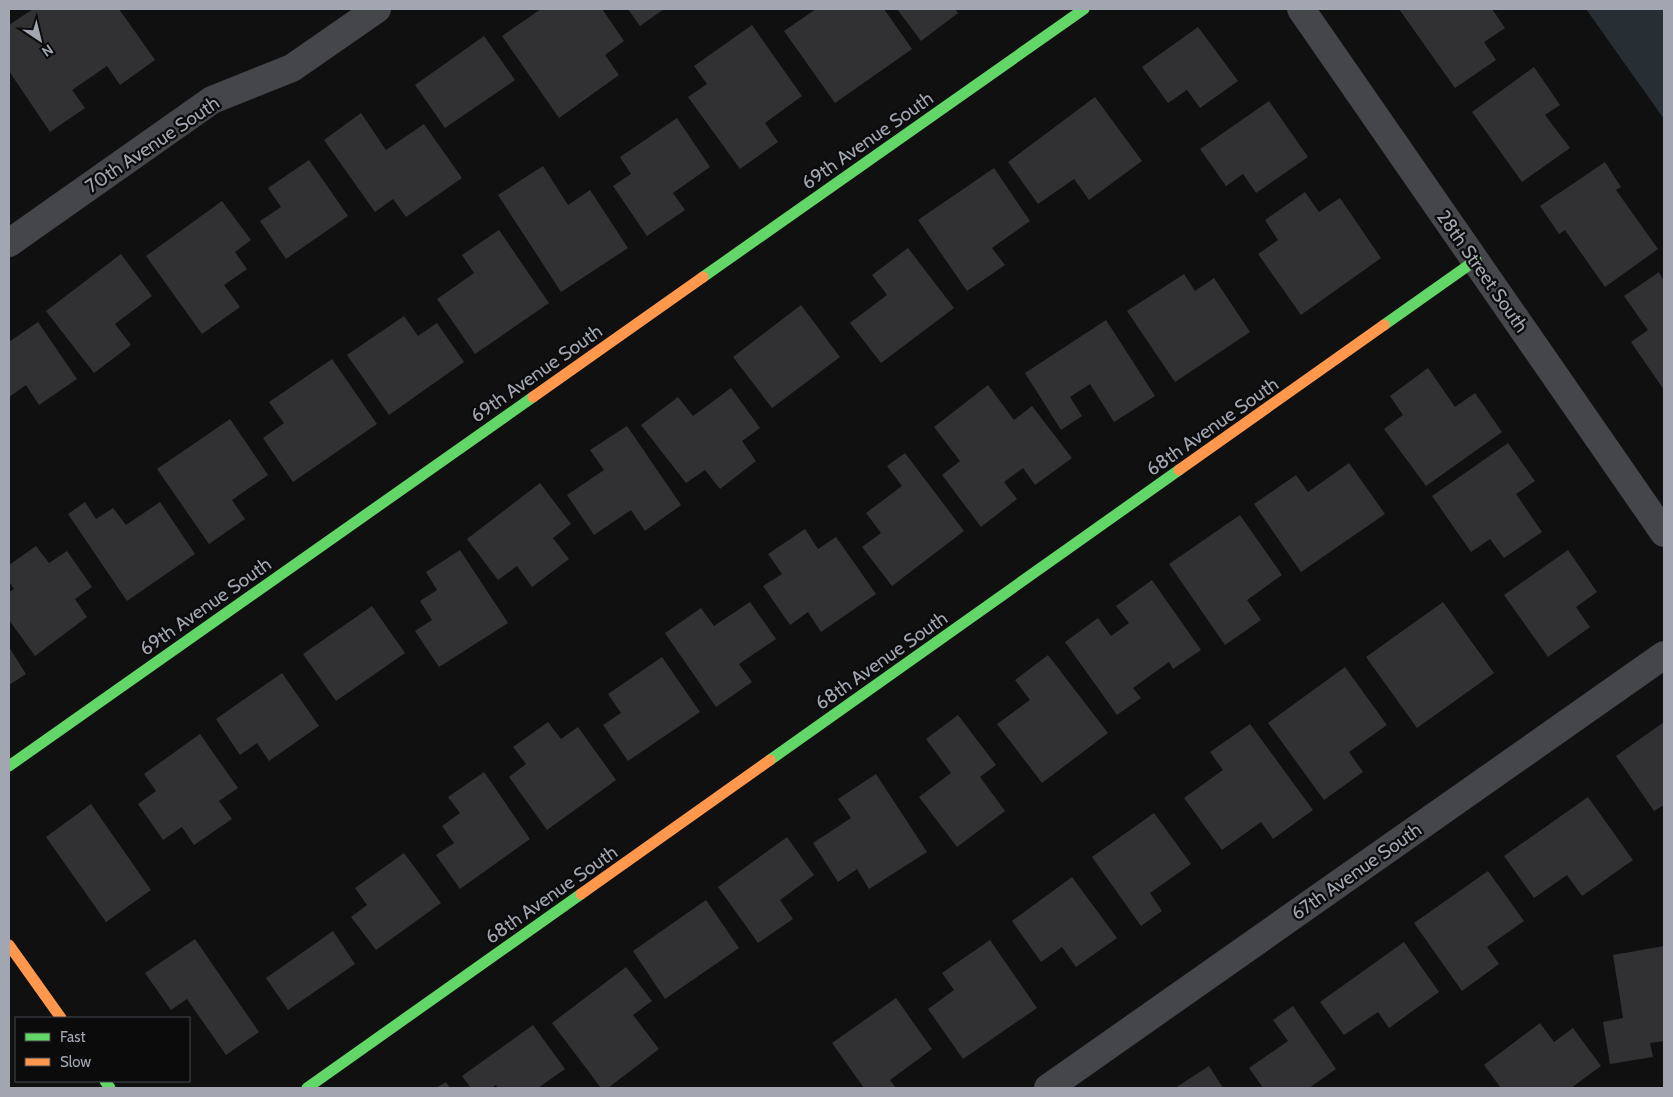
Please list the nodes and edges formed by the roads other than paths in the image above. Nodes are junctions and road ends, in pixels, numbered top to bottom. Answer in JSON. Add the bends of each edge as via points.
{"nodes":[{"id":1,"x":377,"y":9,"type":"edge"},
{"id":2,"x":1084,"y":9,"type":"edge"},
{"id":3,"x":1301,"y":9,"type":"edge"},
{"id":4,"x":9,"y":244,"type":"edge"},
{"id":5,"x":1476,"y":260,"type":"junction"},
{"id":6,"x":1664,"y":533,"type":"edge"},
{"id":7,"x":1664,"y":655,"type":"edge"},
{"id":8,"x":9,"y":766,"type":"edge"},
{"id":9,"x":9,"y":945,"type":"edge"},
{"id":10,"x":60,"y":1017,"type":"edge"},
{"id":11,"x":307,"y":1088,"type":"edge"},
{"id":12,"x":1048,"y":1088,"type":"edge"}],
"edges":[{"from":1,"to":4,"type":"street","name":"70th Avenue South","via":[[292,68],[212,100]]},
{"from":2,"to":8,"type":"street","name":"69th Avenue South"},
{"from":3,"to":5,"type":"street","name":"28th Street South"},
{"from":5,"to":6,"type":"street","name":"28th Street South"},
{"from":5,"to":11,"type":"street","name":"68th Avenue South"},
{"from":7,"to":12,"type":"street","name":"67th Avenue South"},
{"from":9,"to":10,"type":"street"}]}
